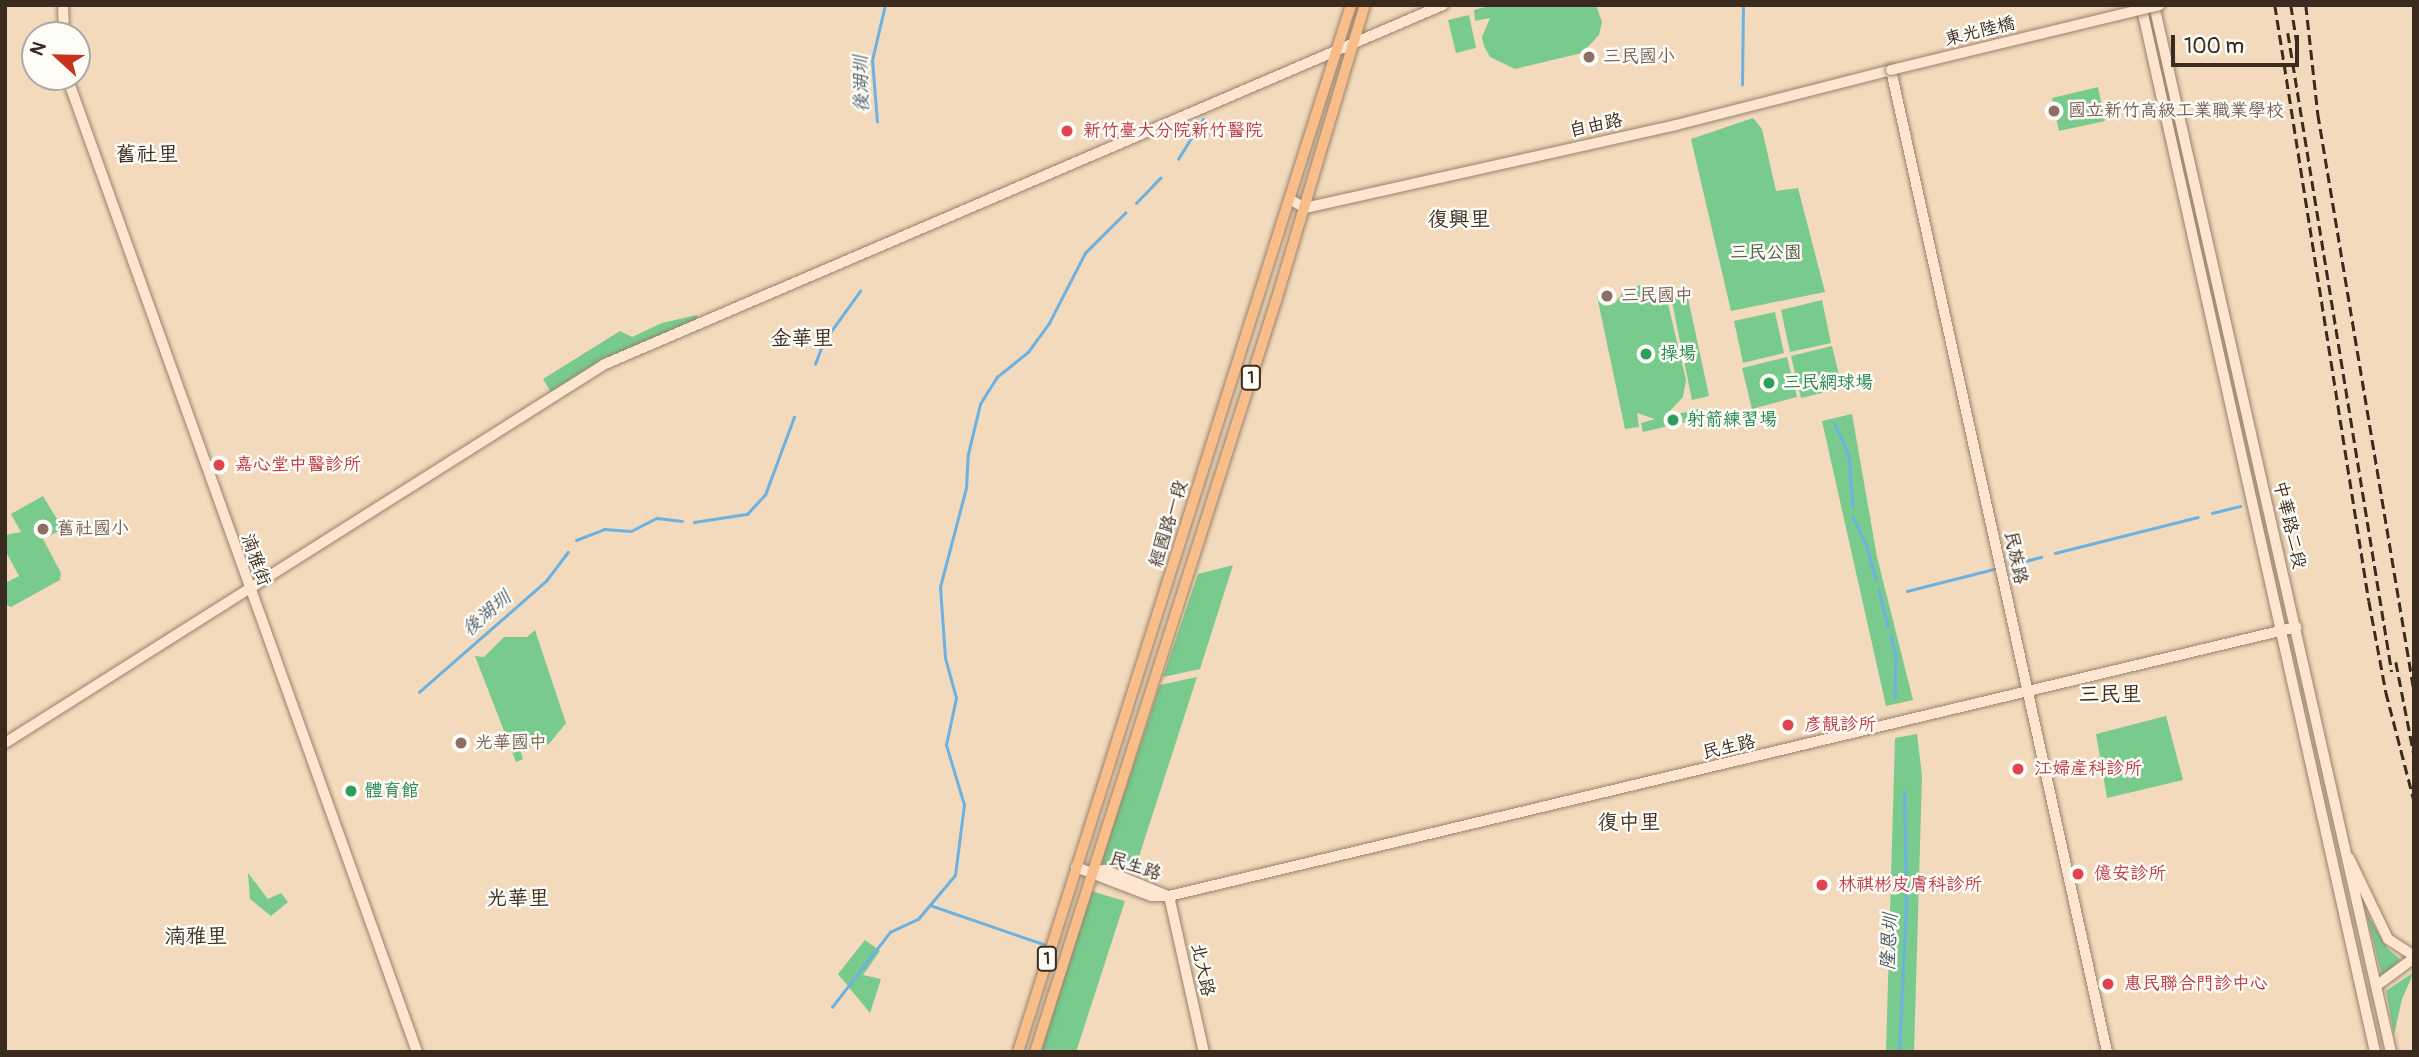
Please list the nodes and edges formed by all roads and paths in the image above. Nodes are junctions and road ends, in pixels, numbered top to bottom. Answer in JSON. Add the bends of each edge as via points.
{"nodes":[{"id":1,"x":1351,"y":5,"type":"edge"},
{"id":2,"x":1365,"y":5,"type":"edge"},
{"id":3,"x":1443,"y":5,"type":"edge"},
{"id":4,"x":2141,"y":5,"type":"edge"},
{"id":5,"x":2157,"y":5,"type":"edge"},
{"id":6,"x":1354,"y":44,"type":"junction"},
{"id":7,"x":1335,"y":54,"type":"junction"},
{"id":8,"x":1891,"y":71,"type":"junction"},
{"id":9,"x":72,"y":91,"type":"edge"},
{"id":10,"x":1291,"y":200,"type":"junction"},
{"id":11,"x":1305,"y":208,"type":"junction"},
{"id":12,"x":249,"y":588,"type":"junction"},
{"id":13,"x":2296,"y":627,"type":"junction"},
{"id":14,"x":2282,"y":629,"type":"junction"},
{"id":15,"x":2027,"y":692,"type":"junction"},
{"id":16,"x":5,"y":743,"type":"edge"},
{"id":17,"x":2345,"y":853,"type":"junction"},
{"id":18,"x":1076,"y":867,"type":"junction"},
{"id":19,"x":1091,"y":872,"type":"junction"},
{"id":20,"x":1169,"y":896,"type":"junction"},
{"id":21,"x":2414,"y":957,"type":"edge"},
{"id":22,"x":2376,"y":986,"type":"junction"},
{"id":23,"x":417,"y":1052,"type":"edge"},
{"id":24,"x":1018,"y":1052,"type":"edge"},
{"id":25,"x":1035,"y":1052,"type":"edge"},
{"id":26,"x":1204,"y":1052,"type":"edge"},
{"id":27,"x":2106,"y":1052,"type":"edge"},
{"id":28,"x":2375,"y":1052,"type":"edge"},
{"id":29,"x":2391,"y":1052,"type":"edge"}],
"edges":[{"from":1,"to":7,"type":"main road","name":"經國路一段","number":"1"},
{"from":2,"to":6,"type":"main road","name":"經國路一段","number":"1"},
{"from":3,"to":6,"type":"street"},
{"from":4,"to":14,"type":"street","name":"中華路二段"},
{"from":5,"to":8,"type":"street","name":"東光陸橋","bridge":true},
{"from":5,"to":13,"type":"street","name":"中華路二段"},
{"from":6,"to":7,"type":"street"},
{"from":6,"to":11,"type":"main road","name":"經國路一段","number":"1"},
{"from":7,"to":10,"type":"main road","name":"經國路一段","number":"1"},
{"from":7,"to":12,"type":"street","via":[[606,364]]},
{"from":8,"to":11,"type":"street","name":"自由路","via":[[1676,125]]},
{"from":8,"to":15,"type":"street","name":"民族路"},
{"from":9,"to":12,"type":"street","name":"湳雅街"},
{"from":10,"to":11,"type":"street"},
{"from":10,"to":18,"type":"main road","name":"經國路一段","number":"1"},
{"from":11,"to":19,"type":"main road","name":"經國路一段","number":"1"},
{"from":12,"to":16,"type":"street"},
{"from":12,"to":23,"type":"street","name":"湳雅街"},
{"from":13,"to":14,"type":"street","name":"民生路"},
{"from":13,"to":17,"type":"street","name":"中華路二段"},
{"from":14,"to":15,"type":"street","name":"民生路"},
{"from":14,"to":28,"type":"street","name":"中華路二段"},
{"from":15,"to":20,"type":"street","name":"民生路"},
{"from":15,"to":27,"type":"street","name":"民族路"},
{"from":17,"to":21,"type":"street","via":[[2388,939]]},
{"from":17,"to":22,"type":"street","name":"中華路二段"},
{"from":18,"to":19,"type":"street","name":"民生路"},
{"from":18,"to":24,"type":"main road","name":"經國路一段","number":"1"},
{"from":19,"to":20,"type":"street","name":"民生路","via":[[1105,870]]},
{"from":19,"to":25,"type":"main road","name":"經國路一段","number":"1"},
{"from":20,"to":26,"type":"street","name":"北大路"},
{"from":21,"to":22,"type":"street"},
{"from":22,"to":29,"type":"street","name":"中華路二段"}]}
